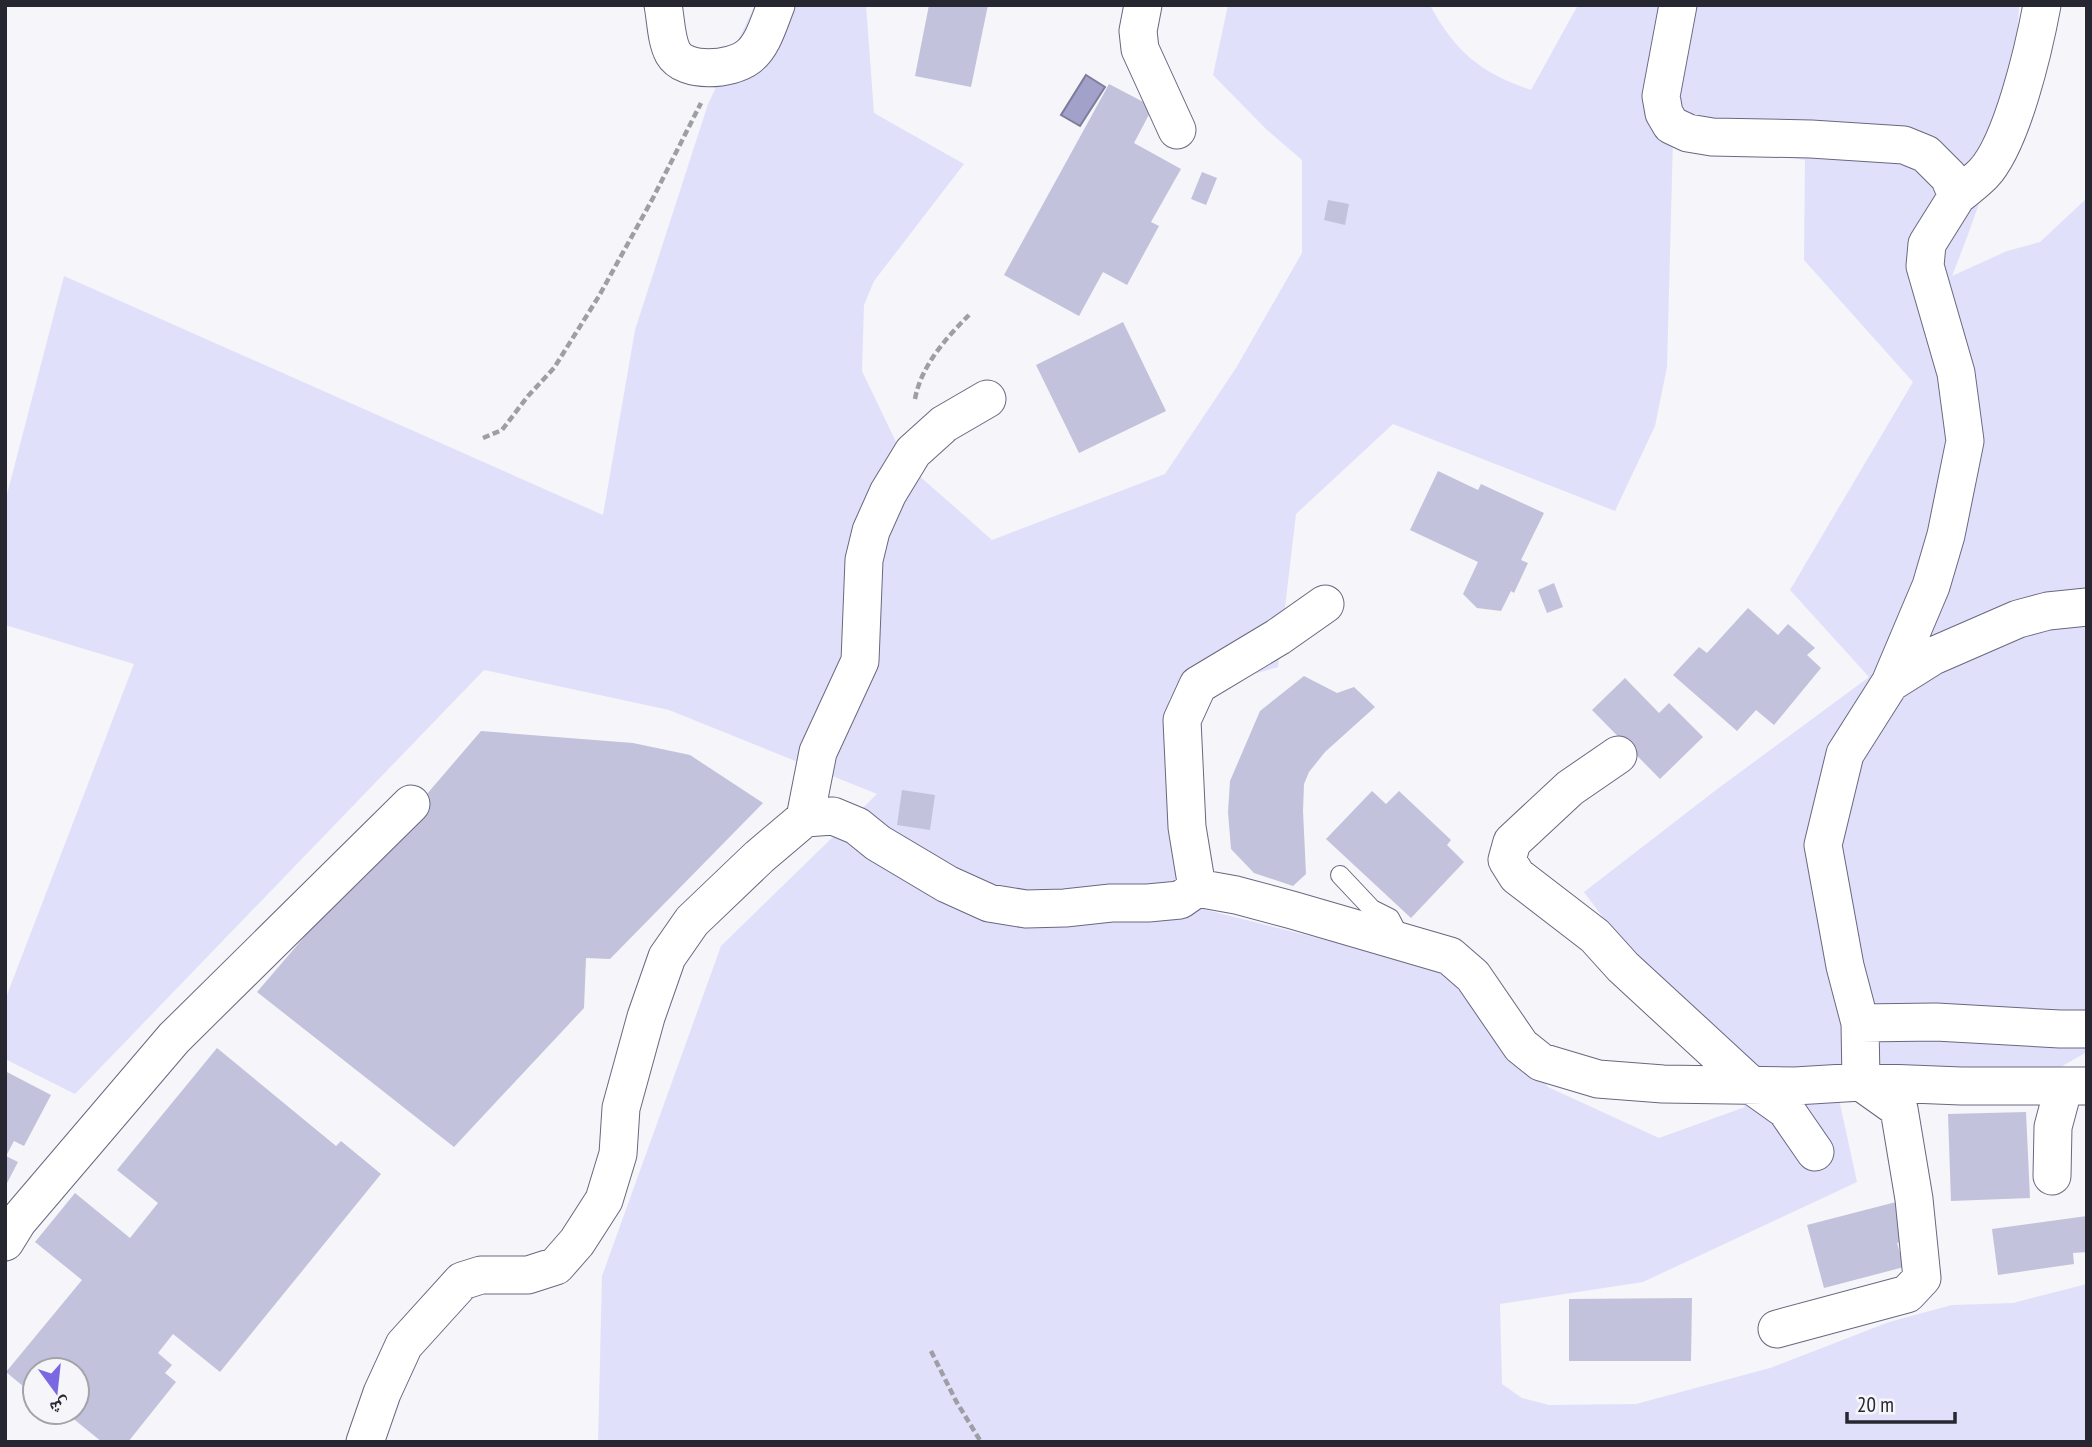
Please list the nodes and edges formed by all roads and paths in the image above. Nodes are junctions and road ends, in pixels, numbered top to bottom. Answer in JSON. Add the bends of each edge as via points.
{"nodes":[{"id":1,"x":663,"y":5,"type":"edge"},
{"id":2,"x":776,"y":5,"type":"edge"},
{"id":3,"x":1143,"y":5,"type":"edge"},
{"id":4,"x":1678,"y":5,"type":"edge"},
{"id":5,"x":2042,"y":5,"type":"edge"},
{"id":6,"x":715,"y":66,"type":"junction"},
{"id":7,"x":1177,"y":130,"type":"dead end"},
{"id":8,"x":1957,"y":195,"type":"junction"},
{"id":9,"x":968,"y":315,"type":"dead end"},
{"id":10,"x":987,"y":399,"type":"dead end"},
{"id":11,"x":482,"y":438,"type":"dead end"},
{"id":12,"x":913,"y":452,"type":"junction"},
{"id":13,"x":1325,"y":604,"type":"dead end"},
{"id":14,"x":2087,"y":607,"type":"edge"},
{"id":15,"x":1890,"y":683,"type":"junction"},
{"id":16,"x":1618,"y":755,"type":"dead end"},
{"id":17,"x":411,"y":804,"type":"dead end"},
{"id":18,"x":805,"y":818,"type":"junction"},
{"id":19,"x":1340,"y":874,"type":"dead end"},
{"id":20,"x":1197,"y":888,"type":"junction"},
{"id":21,"x":1402,"y":943,"type":"junction"},
{"id":22,"x":1860,"y":1023,"type":"junction"},
{"id":23,"x":2087,"y":1028,"type":"edge"},
{"id":24,"x":1861,"y":1082,"type":"junction"},
{"id":25,"x":1751,"y":1085,"type":"junction"},
{"id":26,"x":2075,"y":1086,"type":"edge"},
{"id":27,"x":1815,"y":1152,"type":"dead end"},
{"id":28,"x":2052,"y":1176,"type":"dead end"},
{"id":29,"x":5,"y":1242,"type":"edge"},
{"id":30,"x":1777,"y":1329,"type":"dead end"},
{"id":31,"x":931,"y":1350,"type":"dead end"},
{"id":32,"x":365,"y":1442,"type":"edge"},
{"id":33,"x":981,"y":1442,"type":"edge"}],
"edges":[{"from":1,"to":6,"type":"street","via":[[672,51],[680,61],[697,67]]},
{"from":2,"to":6,"type":"street","via":[[750,56]]},
{"from":3,"to":7,"type":"street","via":[[1140,49]]},
{"from":4,"to":8,"type":"street","via":[[1661,96],[1671,125],[1712,136],[1904,145],[1926,154],[1949,177]]},
{"from":5,"to":8,"type":"street","via":[[2032,58],[2000,149],[1984,173]]},
{"from":6,"to":11,"type":"path","via":[[653,198],[554,368],[502,430]]},
{"from":8,"to":15,"type":"street","via":[[1927,244],[1925,266],[1956,373],[1965,441],[1931,586]]},
{"from":9,"to":12,"type":"path","via":[[944,340],[917,386]]},
{"from":10,"to":12,"type":"street","via":[[944,425]]},
{"from":12,"to":18,"type":"street","via":[[871,531],[863,560],[860,661],[818,752]]},
{"from":13,"to":20,"type":"street","via":[[1198,685],[1182,719],[1187,827]]},
{"from":14,"to":15,"type":"street","via":[[2018,619],[1933,656]]},
{"from":15,"to":22,"type":"street","via":[[1845,754],[1823,845]]},
{"from":16,"to":25,"type":"street","via":[[1570,788],[1512,842],[1507,860],[1517,876],[1595,936]]},
{"from":17,"to":29,"type":"street","via":[[174,1038]]},
{"from":18,"to":20,"type":"street","via":[[833,816],[857,826],[878,844],[989,903],[1026,909],[1180,901]]},
{"from":18,"to":32,"type":"street","via":[[692,921],[667,957],[621,1108],[618,1154],[604,1200],[577,1242],[556,1266],[528,1275],[481,1275],[462,1280],[404,1345]]},
{"from":19,"to":21,"type":"lane","via":[[1372,909],[1390,918]]},
{"from":20,"to":21,"type":"street"},
{"from":21,"to":25,"type":"street","via":[[1450,956],[1473,976],[1521,1046],[1541,1062],[1598,1079]]},
{"from":22,"to":23,"type":"street"},
{"from":22,"to":24,"type":"street"},
{"from":24,"to":25,"type":"street"},
{"from":24,"to":26,"type":"street"},
{"from":24,"to":30,"type":"street","via":[[1899,1109],[1922,1278],[1907,1294]]},
{"from":25,"to":27,"type":"street","via":[[1786,1110]]},
{"from":26,"to":28,"type":"street","via":[[2053,1127]]},
{"from":31,"to":33,"type":"path"}]}
